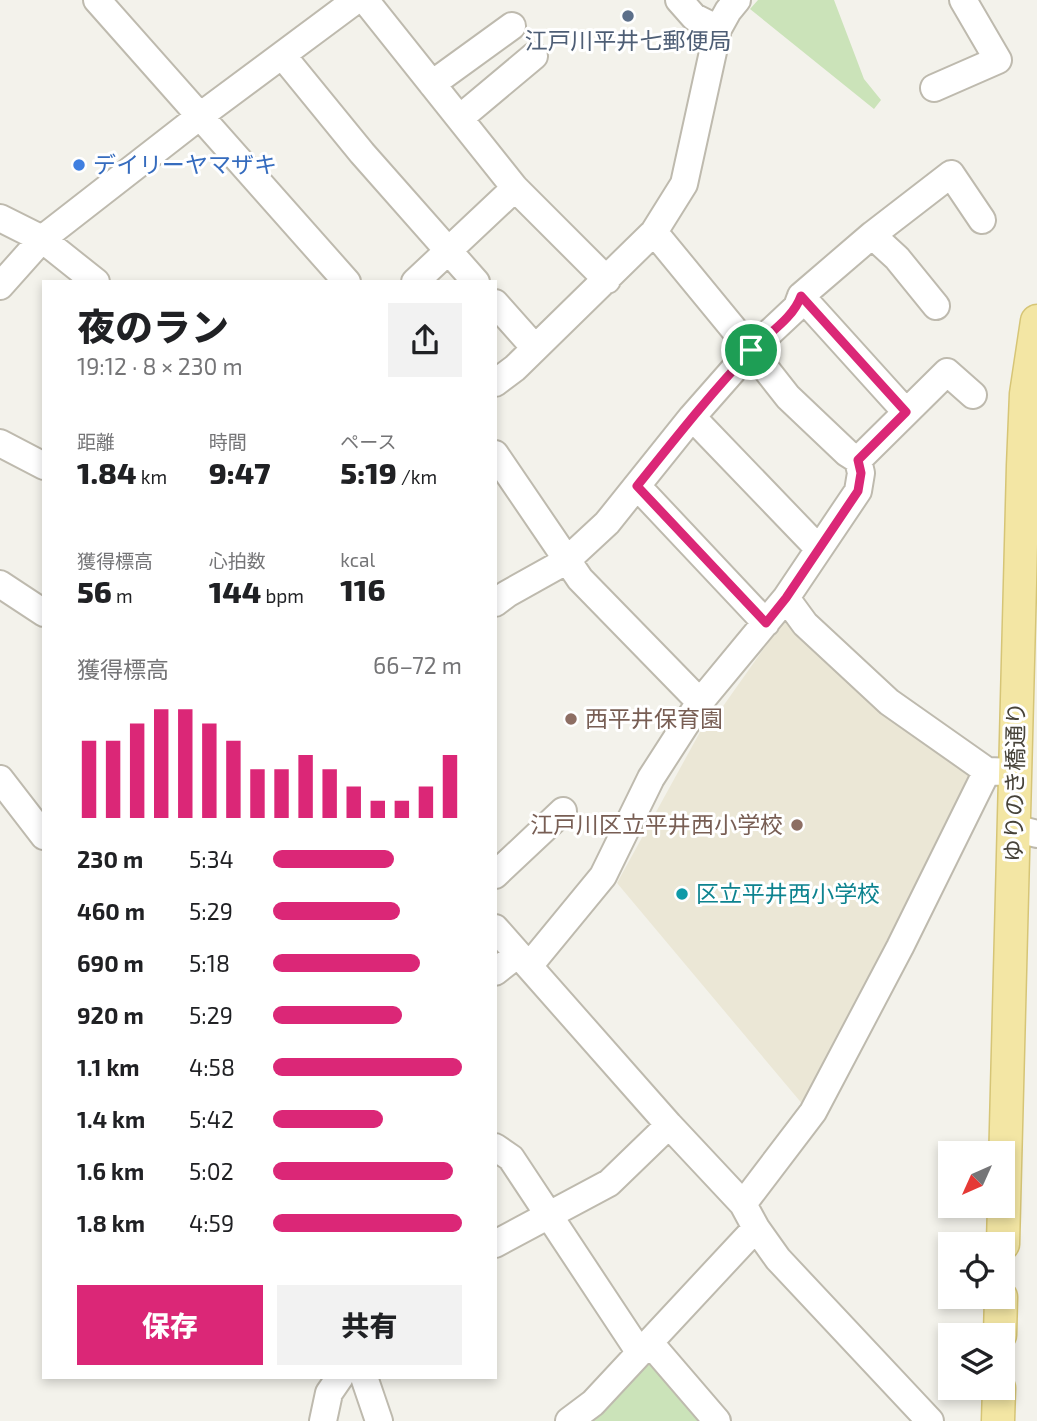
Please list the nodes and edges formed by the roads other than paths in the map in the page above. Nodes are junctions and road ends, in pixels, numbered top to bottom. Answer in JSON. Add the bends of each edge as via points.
{"nodes":[{"id":1,"x":97,"y":0,"type":"edge"},
{"id":2,"x":356,"y":0,"type":"edge"},
{"id":3,"x":365,"y":0,"type":"edge"},
{"id":4,"x":679,"y":0,"type":"edge"},
{"id":5,"x":737,"y":0,"type":"edge"},
{"id":6,"x":963,"y":0,"type":"edge"},
{"id":7,"x":512,"y":26,"type":"dead end"},
{"id":8,"x":718,"y":29,"type":"junction"},
{"id":9,"x":282,"y":55,"type":"junction"},
{"id":10,"x":534,"y":55,"type":"dead end"},
{"id":11,"x":432,"y":84,"type":"junction"},
{"id":12,"x":934,"y":88,"type":"dead end"},
{"id":13,"x":200,"y":116,"type":"junction"},
{"id":14,"x":460,"y":118,"type":"junction"},
{"id":15,"x":515,"y":188,"type":"junction"},
{"id":16,"x":0,"y":218,"type":"edge"},
{"id":17,"x":982,"y":220,"type":"dead end"},
{"id":18,"x":654,"y":232,"type":"junction"},
{"id":19,"x":872,"y":235,"type":"junction"},
{"id":20,"x":42,"y":239,"type":"junction"},
{"id":21,"x":449,"y":251,"type":"junction"},
{"id":22,"x":93,"y":280,"type":"edge"},
{"id":23,"x":345,"y":280,"type":"edge"},
{"id":24,"x":417,"y":280,"type":"edge"},
{"id":25,"x":474,"y":280,"type":"edge"},
{"id":26,"x":607,"y":280,"type":"junction"},
{"id":27,"x":0,"y":286,"type":"edge"},
{"id":28,"x":801,"y":296,"type":"junction"},
{"id":29,"x":497,"y":305,"type":"edge"},
{"id":30,"x":936,"y":306,"type":"dead end"},
{"id":31,"x":1037,"y":321,"type":"edge"},
{"id":32,"x":535,"y":348,"type":"junction"},
{"id":33,"x":751,"y":350,"type":"junction"},
{"id":34,"x":497,"y":382,"type":"edge"},
{"id":35,"x":973,"y":395,"type":"dead end"},
{"id":36,"x":906,"y":412,"type":"junction"},
{"id":37,"x":692,"y":417,"type":"junction"},
{"id":38,"x":0,"y":443,"type":"edge"},
{"id":39,"x":497,"y":457,"type":"edge"},
{"id":40,"x":858,"y":460,"type":"junction"},
{"id":41,"x":42,"y":465,"type":"edge"},
{"id":42,"x":637,"y":486,"type":"junction"},
{"id":43,"x":819,"y":549,"type":"junction"},
{"id":44,"x":566,"y":561,"type":"junction"},
{"id":45,"x":1028,"y":572,"type":"edge"},
{"id":46,"x":0,"y":584,"type":"edge"},
{"id":47,"x":786,"y":598,"type":"junction"},
{"id":48,"x":497,"y":602,"type":"edge"},
{"id":49,"x":42,"y":612,"type":"edge"},
{"id":50,"x":766,"y":623,"type":"junction"},
{"id":51,"x":700,"y":702,"type":"junction"},
{"id":52,"x":1001,"y":772,"type":"junction"},
{"id":53,"x":0,"y":779,"type":"edge"},
{"id":54,"x":563,"y":811,"type":"dead end"},
{"id":55,"x":1026,"y":831,"type":"edge"},
{"id":56,"x":42,"y":833,"type":"edge"},
{"id":57,"x":497,"y":873,"type":"edge"},
{"id":58,"x":497,"y":930,"type":"edge"},
{"id":59,"x":524,"y":960,"type":"junction"},
{"id":60,"x":497,"y":971,"type":"edge"},
{"id":61,"x":669,"y":1125,"type":"junction"},
{"id":62,"x":497,"y":1148,"type":"edge"},
{"id":63,"x":743,"y":1204,"type":"junction"},
{"id":64,"x":550,"y":1215,"type":"junction"},
{"id":65,"x":756,"y":1228,"type":"junction"},
{"id":66,"x":1004,"y":1232,"type":"edge"},
{"id":67,"x":497,"y":1243,"type":"edge"},
{"id":68,"x":645,"y":1348,"type":"junction"},
{"id":69,"x":339,"y":1379,"type":"edge"},
{"id":70,"x":365,"y":1379,"type":"edge"},
{"id":71,"x":999,"y":1400,"type":"edge"},
{"id":72,"x":323,"y":1421,"type":"edge"},
{"id":73,"x":379,"y":1421,"type":"edge"},
{"id":74,"x":569,"y":1421,"type":"edge"},
{"id":75,"x":717,"y":1421,"type":"edge"},
{"id":76,"x":930,"y":1421,"type":"edge"},
{"id":77,"x":998,"y":1421,"type":"edge"}],
"edges":[{"from":1,"to":13,"type":"street"},
{"from":2,"to":9,"type":"street"},
{"from":3,"to":11,"type":"street"},
{"from":4,"to":8,"type":"street","via":[[694,17]]},
{"from":5,"to":8,"type":"street"},
{"from":6,"to":12,"type":"street","via":[[999,60]]},
{"from":7,"to":11,"type":"street"},
{"from":8,"to":18,"type":"street","via":[[684,184]]},
{"from":9,"to":13,"type":"street"},
{"from":9,"to":21,"type":"street"},
{"from":10,"to":14,"type":"street"},
{"from":11,"to":14,"type":"street"},
{"from":13,"to":20,"type":"street"},
{"from":13,"to":23,"type":"street"},
{"from":14,"to":15,"type":"street"},
{"from":15,"to":21,"type":"street"},
{"from":15,"to":26,"type":"street"},
{"from":16,"to":20,"type":"street"},
{"from":17,"to":19,"type":"street","via":[[951,174]]},
{"from":18,"to":26,"type":"street"},
{"from":18,"to":33,"type":"street"},
{"from":19,"to":28,"type":"street"},
{"from":19,"to":30,"type":"street"},
{"from":20,"to":22,"type":"street"},
{"from":20,"to":27,"type":"street"},
{"from":21,"to":24,"type":"street"},
{"from":21,"to":25,"type":"street"},
{"from":26,"to":32,"type":"street"},
{"from":28,"to":33,"type":"street","via":[[797,307]]},
{"from":28,"to":36,"type":"street"},
{"from":29,"to":32,"type":"street"},
{"from":31,"to":45,"type":"main road","name":"ゆりのき橋通り","via":[[1026,394]]},
{"from":32,"to":34,"type":"street"},
{"from":33,"to":37,"type":"street"},
{"from":33,"to":40,"type":"street","via":[[788,397]]},
{"from":35,"to":36,"type":"street","via":[[947,372]]},
{"from":36,"to":40,"type":"street"},
{"from":37,"to":42,"type":"street"},
{"from":37,"to":43,"type":"street"},
{"from":38,"to":41,"type":"street"},
{"from":39,"to":44,"type":"street"},
{"from":40,"to":43,"type":"street","via":[[858,491]]},
{"from":42,"to":44,"type":"street","via":[[607,523]]},
{"from":42,"to":50,"type":"street"},
{"from":43,"to":47,"type":"street"},
{"from":44,"to":48,"type":"street"},
{"from":44,"to":51,"type":"street"},
{"from":45,"to":52,"type":"main road","name":"ゆりのき橋通り"},
{"from":46,"to":49,"type":"street"},
{"from":47,"to":50,"type":"street"},
{"from":47,"to":52,"type":"street","via":[[805,624],[889,702]]},
{"from":50,"to":51,"type":"street"},
{"from":51,"to":59,"type":"street","via":[[651,778],[603,876]]},
{"from":52,"to":55,"type":"main road","name":"ゆりのき橋通り"},
{"from":52,"to":63,"type":"street","via":[[900,947],[813,1112]]},
{"from":53,"to":56,"type":"street"},
{"from":54,"to":57,"type":"street"},
{"from":55,"to":66,"type":"main road","name":"ゆりのき橋通り"},
{"from":58,"to":59,"type":"street"},
{"from":59,"to":60,"type":"street"},
{"from":59,"to":61,"type":"street"},
{"from":61,"to":63,"type":"street"},
{"from":61,"to":64,"type":"street","via":[[610,1184]]},
{"from":62,"to":64,"type":"street","via":[[511,1158]]},
{"from":63,"to":65,"type":"street"},
{"from":64,"to":67,"type":"street"},
{"from":64,"to":68,"type":"street"},
{"from":65,"to":68,"type":"street"},
{"from":65,"to":76,"type":"street","via":[[778,1259]]},
{"from":68,"to":74,"type":"street","via":[[593,1403]]},
{"from":68,"to":75,"type":"street"},
{"from":69,"to":72,"type":"street","via":[[329,1393]]},
{"from":70,"to":73,"type":"street"},
{"from":71,"to":77,"type":"main road"}]}
